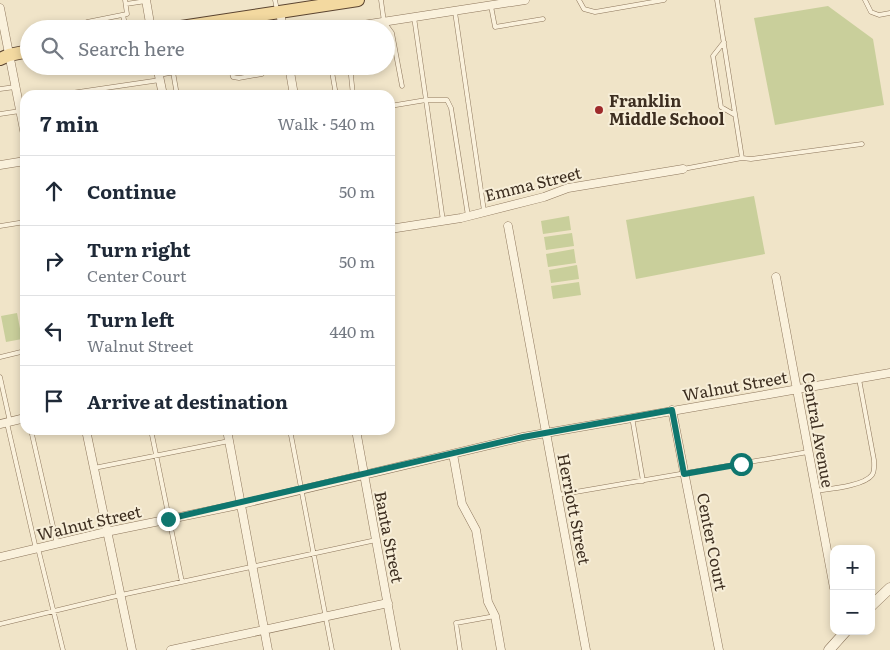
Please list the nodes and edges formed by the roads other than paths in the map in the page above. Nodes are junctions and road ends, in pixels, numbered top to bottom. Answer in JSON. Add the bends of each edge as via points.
{"nodes":[{"id":1,"x":146,"y":0,"type":"edge"},
{"id":2,"x":358,"y":0,"type":"edge"},
{"id":3,"x":381,"y":0,"type":"edge"},
{"id":4,"x":525,"y":0,"type":"edge"},
{"id":5,"x":579,"y":0,"type":"edge"},
{"id":6,"x":664,"y":0,"type":"edge"},
{"id":7,"x":717,"y":0,"type":"edge"},
{"id":8,"x":865,"y":0,"type":"edge"},
{"id":9,"x":125,"y":2,"type":"edge"},
{"id":10,"x":491,"y":6,"type":"junction"},
{"id":11,"x":0,"y":8,"type":"edge"},
{"id":12,"x":277,"y":8,"type":"edge"},
{"id":13,"x":455,"y":12,"type":"junction"},
{"id":14,"x":890,"y":14,"type":"edge"},
{"id":15,"x":123,"y":15,"type":"junction"},
{"id":16,"x":258,"y":16,"type":"junction"},
{"id":17,"x":414,"y":17,"type":"junction"},
{"id":18,"x":543,"y":19,"type":"dead end"},
{"id":19,"x":97,"y":20,"type":"edge"},
{"id":20,"x":124,"y":20,"type":"edge"},
{"id":21,"x":149,"y":20,"type":"edge"},
{"id":22,"x":243,"y":20,"type":"edge"},
{"id":23,"x":259,"y":20,"type":"edge"},
{"id":24,"x":384,"y":20,"type":"edge"},
{"id":25,"x":395,"y":20,"type":"edge"},
{"id":26,"x":724,"y":42,"type":"junction"},
{"id":27,"x":395,"y":49,"type":"edge"},
{"id":28,"x":20,"y":52,"type":"edge"},
{"id":29,"x":3,"y":55,"type":"edge"},
{"id":30,"x":158,"y":75,"type":"edge"},
{"id":31,"x":166,"y":75,"type":"edge"},
{"id":32,"x":174,"y":75,"type":"edge"},
{"id":33,"x":232,"y":75,"type":"edge"},
{"id":34,"x":256,"y":75,"type":"edge"},
{"id":35,"x":291,"y":75,"type":"edge"},
{"id":36,"x":333,"y":75,"type":"edge"},
{"id":37,"x":351,"y":75,"type":"edge"},
{"id":38,"x":159,"y":78,"type":"junction"},
{"id":39,"x":402,"y":86,"type":"dead end"},
{"id":40,"x":16,"y":87,"type":"junction"},
{"id":41,"x":0,"y":89,"type":"edge"},
{"id":42,"x":88,"y":90,"type":"edge"},
{"id":43,"x":162,"y":90,"type":"edge"},
{"id":44,"x":176,"y":90,"type":"edge"},
{"id":45,"x":293,"y":90,"type":"edge"},
{"id":46,"x":335,"y":90,"type":"edge"},
{"id":47,"x":352,"y":90,"type":"edge"},
{"id":48,"x":20,"y":96,"type":"edge"},
{"id":49,"x":426,"y":100,"type":"junction"},
{"id":50,"x":395,"y":105,"type":"edge"},
{"id":51,"x":20,"y":111,"type":"edge"},
{"id":52,"x":0,"y":114,"type":"edge"},
{"id":53,"x":735,"y":115,"type":"junction"},
{"id":54,"x":862,"y":144,"type":"dead end"},
{"id":55,"x":742,"y":158,"type":"junction"},
{"id":56,"x":20,"y":162,"type":"edge"},
{"id":57,"x":0,"y":165,"type":"edge"},
{"id":58,"x":683,"y":169,"type":"joint"},
{"id":59,"x":484,"y":211,"type":"junction"},
{"id":60,"x":468,"y":216,"type":"junction"},
{"id":61,"x":443,"y":221,"type":"junction"},
{"id":62,"x":20,"y":223,"type":"edge"},
{"id":63,"x":0,"y":226,"type":"edge"},
{"id":64,"x":508,"y":226,"type":"dead end"},
{"id":65,"x":395,"y":228,"type":"edge"},
{"id":66,"x":776,"y":277,"type":"dead end"},
{"id":67,"x":20,"y":352,"type":"edge"},
{"id":68,"x":0,"y":357,"type":"edge"},
{"id":69,"x":890,"y":373,"type":"edge"},
{"id":70,"x":0,"y":377,"type":"edge"},
{"id":71,"x":859,"y":378,"type":"junction"},
{"id":72,"x":797,"y":389,"type":"junction"},
{"id":73,"x":672,"y":410,"type":"junction"},
{"id":74,"x":632,"y":417,"type":"junction"},
{"id":75,"x":20,"y":419,"type":"edge"},
{"id":76,"x":5,"y":423,"type":"edge"},
{"id":77,"x":546,"y":432,"type":"junction"},
{"id":78,"x":32,"y":435,"type":"edge"},
{"id":79,"x":87,"y":435,"type":"edge"},
{"id":80,"x":152,"y":435,"type":"edge"},
{"id":81,"x":228,"y":435,"type":"edge"},
{"id":82,"x":291,"y":435,"type":"edge"},
{"id":83,"x":357,"y":435,"type":"edge"},
{"id":84,"x":229,"y":441,"type":"junction"},
{"id":85,"x":808,"y":452,"type":"junction"},
{"id":86,"x":453,"y":454,"type":"junction"},
{"id":87,"x":156,"y":455,"type":"junction"},
{"id":88,"x":94,"y":468,"type":"junction"},
{"id":89,"x":364,"y":474,"type":"junction"},
{"id":90,"x":684,"y":474,"type":"junction"},
{"id":91,"x":642,"y":481,"type":"junction"},
{"id":92,"x":301,"y":488,"type":"junction"},
{"id":93,"x":816,"y":491,"type":"junction"},
{"id":94,"x":558,"y":495,"type":"junction"},
{"id":95,"x":241,"y":504,"type":"junction"},
{"id":96,"x":168,"y":519,"type":"junction"},
{"id":97,"x":106,"y":532,"type":"junction"},
{"id":98,"x":376,"y":540,"type":"junction"},
{"id":99,"x":57,"y":544,"type":"junction"},
{"id":100,"x":37,"y":548,"type":"junction"},
{"id":101,"x":314,"y":554,"type":"junction"},
{"id":102,"x":0,"y":557,"type":"edge"},
{"id":103,"x":830,"y":566,"type":"edge"},
{"id":104,"x":254,"y":567,"type":"junction"},
{"id":105,"x":182,"y":582,"type":"junction"},
{"id":106,"x":890,"y":588,"type":"edge"},
{"id":107,"x":120,"y":595,"type":"junction"},
{"id":108,"x":875,"y":602,"type":"edge"},
{"id":109,"x":388,"y":603,"type":"junction"},
{"id":110,"x":55,"y":612,"type":"junction"},
{"id":111,"x":325,"y":616,"type":"junction"},
{"id":112,"x":495,"y":616,"type":"junction"},
{"id":113,"x":0,"y":624,"type":"edge"},
{"id":114,"x":264,"y":629,"type":"junction"},
{"id":115,"x":842,"y":635,"type":"edge"},
{"id":116,"x":199,"y":647,"type":"edge"},
{"id":117,"x":63,"y":650,"type":"edge"},
{"id":118,"x":132,"y":650,"type":"edge"},
{"id":119,"x":171,"y":650,"type":"edge"},
{"id":120,"x":268,"y":650,"type":"edge"},
{"id":121,"x":332,"y":650,"type":"edge"},
{"id":122,"x":396,"y":650,"type":"edge"},
{"id":123,"x":460,"y":650,"type":"edge"},
{"id":124,"x":501,"y":650,"type":"edge"},
{"id":125,"x":586,"y":650,"type":"edge"},
{"id":126,"x":719,"y":650,"type":"edge"},
{"id":127,"x":829,"y":650,"type":"edge"}],
"edges":[{"from":1,"to":9,"type":"lane"},
{"from":1,"to":21,"type":"street"},
{"from":2,"to":12,"type":"main road"},
{"from":3,"to":24,"type":"lane"},
{"from":4,"to":10,"type":"street"},
{"from":5,"to":6,"type":"lane","via":[[584,9],[595,12]]},
{"from":7,"to":26,"type":"lane"},
{"from":8,"to":14,"type":"lane","via":[[871,12]]},
{"from":9,"to":15,"type":"lane","via":[[127,14]]},
{"from":10,"to":13,"type":"street"},
{"from":10,"to":18,"type":"lane","via":[[494,27]]},
{"from":11,"to":29,"type":"street"},
{"from":12,"to":16,"type":"main road"},
{"from":13,"to":17,"type":"street"},
{"from":13,"to":59,"type":"lane"},
{"from":15,"to":19,"type":"lane"},
{"from":15,"to":20,"type":"lane"},
{"from":16,"to":22,"type":"main road"},
{"from":16,"to":23,"type":"lane"},
{"from":17,"to":25,"type":"street"},
{"from":17,"to":49,"type":"lane"},
{"from":26,"to":53,"type":"lane"},
{"from":26,"to":53,"type":"lane","via":[[713,56],[721,107]]},
{"from":27,"to":39,"type":"lane"},
{"from":28,"to":29,"type":"main road"},
{"from":29,"to":40,"type":"street"},
{"from":30,"to":38,"type":"street"},
{"from":31,"to":38,"type":"lane"},
{"from":32,"to":44,"type":"lane"},
{"from":33,"to":34,"type":"lane","via":[[239,78]]},
{"from":35,"to":45,"type":"street"},
{"from":36,"to":46,"type":"lane"},
{"from":37,"to":47,"type":"lane"},
{"from":38,"to":42,"type":"lane"},
{"from":38,"to":43,"type":"street"},
{"from":40,"to":41,"type":"lane"},
{"from":40,"to":48,"type":"street"},
{"from":49,"to":50,"type":"lane"},
{"from":49,"to":60,"type":"lane","via":[[447,100],[451,108]]},
{"from":49,"to":61,"type":"lane"},
{"from":51,"to":52,"type":"lane"},
{"from":53,"to":55,"type":"lane"},
{"from":54,"to":55,"type":"lane"},
{"from":55,"to":58,"type":"lane"},
{"from":56,"to":57,"type":"street"},
{"from":58,"to":59,"type":"street","name":"Emma Street","via":[[568,188]]},
{"from":59,"to":60,"type":"street","name":"Emma Street"},
{"from":60,"to":61,"type":"street","name":"Emma Street"},
{"from":61,"to":65,"type":"street","name":"Emma Street"},
{"from":62,"to":63,"type":"lane"},
{"from":64,"to":77,"type":"street","name":"Herriott Street"},
{"from":66,"to":72,"type":"street","name":"Central Avenue"},
{"from":67,"to":68,"type":"lane"},
{"from":69,"to":71,"type":"street","name":"Walnut Street"},
{"from":70,"to":76,"type":"lane"},
{"from":71,"to":72,"type":"street","name":"Walnut Street"},
{"from":71,"to":93,"type":"lane","via":[[874,471],[862,482]]},
{"from":72,"to":73,"type":"street","name":"Walnut Street"},
{"from":72,"to":85,"type":"street","name":"Central Avenue"},
{"from":73,"to":74,"type":"street","name":"Walnut Street"},
{"from":73,"to":90,"type":"street","name":"Center Court"},
{"from":74,"to":77,"type":"street","name":"Walnut Street"},
{"from":74,"to":91,"type":"lane"},
{"from":75,"to":76,"type":"street"},
{"from":76,"to":100,"type":"lane"},
{"from":77,"to":86,"type":"street","name":"Walnut Street"},
{"from":77,"to":94,"type":"street","name":"Herriott Street"},
{"from":78,"to":99,"type":"lane"},
{"from":79,"to":88,"type":"street"},
{"from":80,"to":87,"type":"lane"},
{"from":81,"to":84,"type":"street"},
{"from":82,"to":92,"type":"lane"},
{"from":83,"to":89,"type":"street","name":"Banta Street"},
{"from":84,"to":87,"type":"lane"},
{"from":84,"to":95,"type":"street"},
{"from":85,"to":90,"type":"lane"},
{"from":85,"to":93,"type":"street","name":"Central Avenue"},
{"from":86,"to":89,"type":"street","name":"Walnut Street"},
{"from":86,"to":112,"type":"street","via":[[462,504],[474,525],[488,602]]},
{"from":87,"to":88,"type":"lane"},
{"from":87,"to":96,"type":"lane"},
{"from":88,"to":97,"type":"street"},
{"from":89,"to":92,"type":"street","name":"Walnut Street"},
{"from":89,"to":98,"type":"street","name":"Banta Street"},
{"from":90,"to":91,"type":"lane"},
{"from":90,"to":126,"type":"street","name":"Center Court"},
{"from":91,"to":94,"type":"lane"},
{"from":92,"to":95,"type":"street","name":"Walnut Street"},
{"from":92,"to":101,"type":"lane"},
{"from":93,"to":103,"type":"street","name":"Central Avenue"},
{"from":94,"to":125,"type":"street","name":"Herriott Street"},
{"from":95,"to":96,"type":"street","name":"Walnut Street"},
{"from":95,"to":104,"type":"street"},
{"from":96,"to":97,"type":"street","name":"Walnut Street"},
{"from":96,"to":105,"type":"lane"},
{"from":97,"to":99,"type":"street","name":"Walnut Street"},
{"from":97,"to":107,"type":"street"},
{"from":98,"to":101,"type":"lane"},
{"from":98,"to":109,"type":"street","name":"Banta Street"},
{"from":99,"to":100,"type":"street","name":"Walnut Street"},
{"from":100,"to":102,"type":"street","name":"Walnut Street"},
{"from":100,"to":110,"type":"lane"},
{"from":101,"to":104,"type":"lane"},
{"from":101,"to":111,"type":"lane"},
{"from":104,"to":105,"type":"lane"},
{"from":104,"to":114,"type":"street"},
{"from":105,"to":107,"type":"lane"},
{"from":106,"to":108,"type":"street"},
{"from":107,"to":110,"type":"lane"},
{"from":107,"to":118,"type":"street"},
{"from":109,"to":111,"type":"street"},
{"from":109,"to":122,"type":"street","name":"Banta Street"},
{"from":110,"to":113,"type":"lane"},
{"from":110,"to":117,"type":"lane"},
{"from":111,"to":114,"type":"street"},
{"from":111,"to":121,"type":"lane"},
{"from":112,"to":123,"type":"lane","via":[[456,623]]},
{"from":112,"to":124,"type":"street"},
{"from":114,"to":116,"type":"street"},
{"from":114,"to":120,"type":"street"},
{"from":115,"to":127,"type":"street"},
{"from":116,"to":119,"type":"street"}]}
